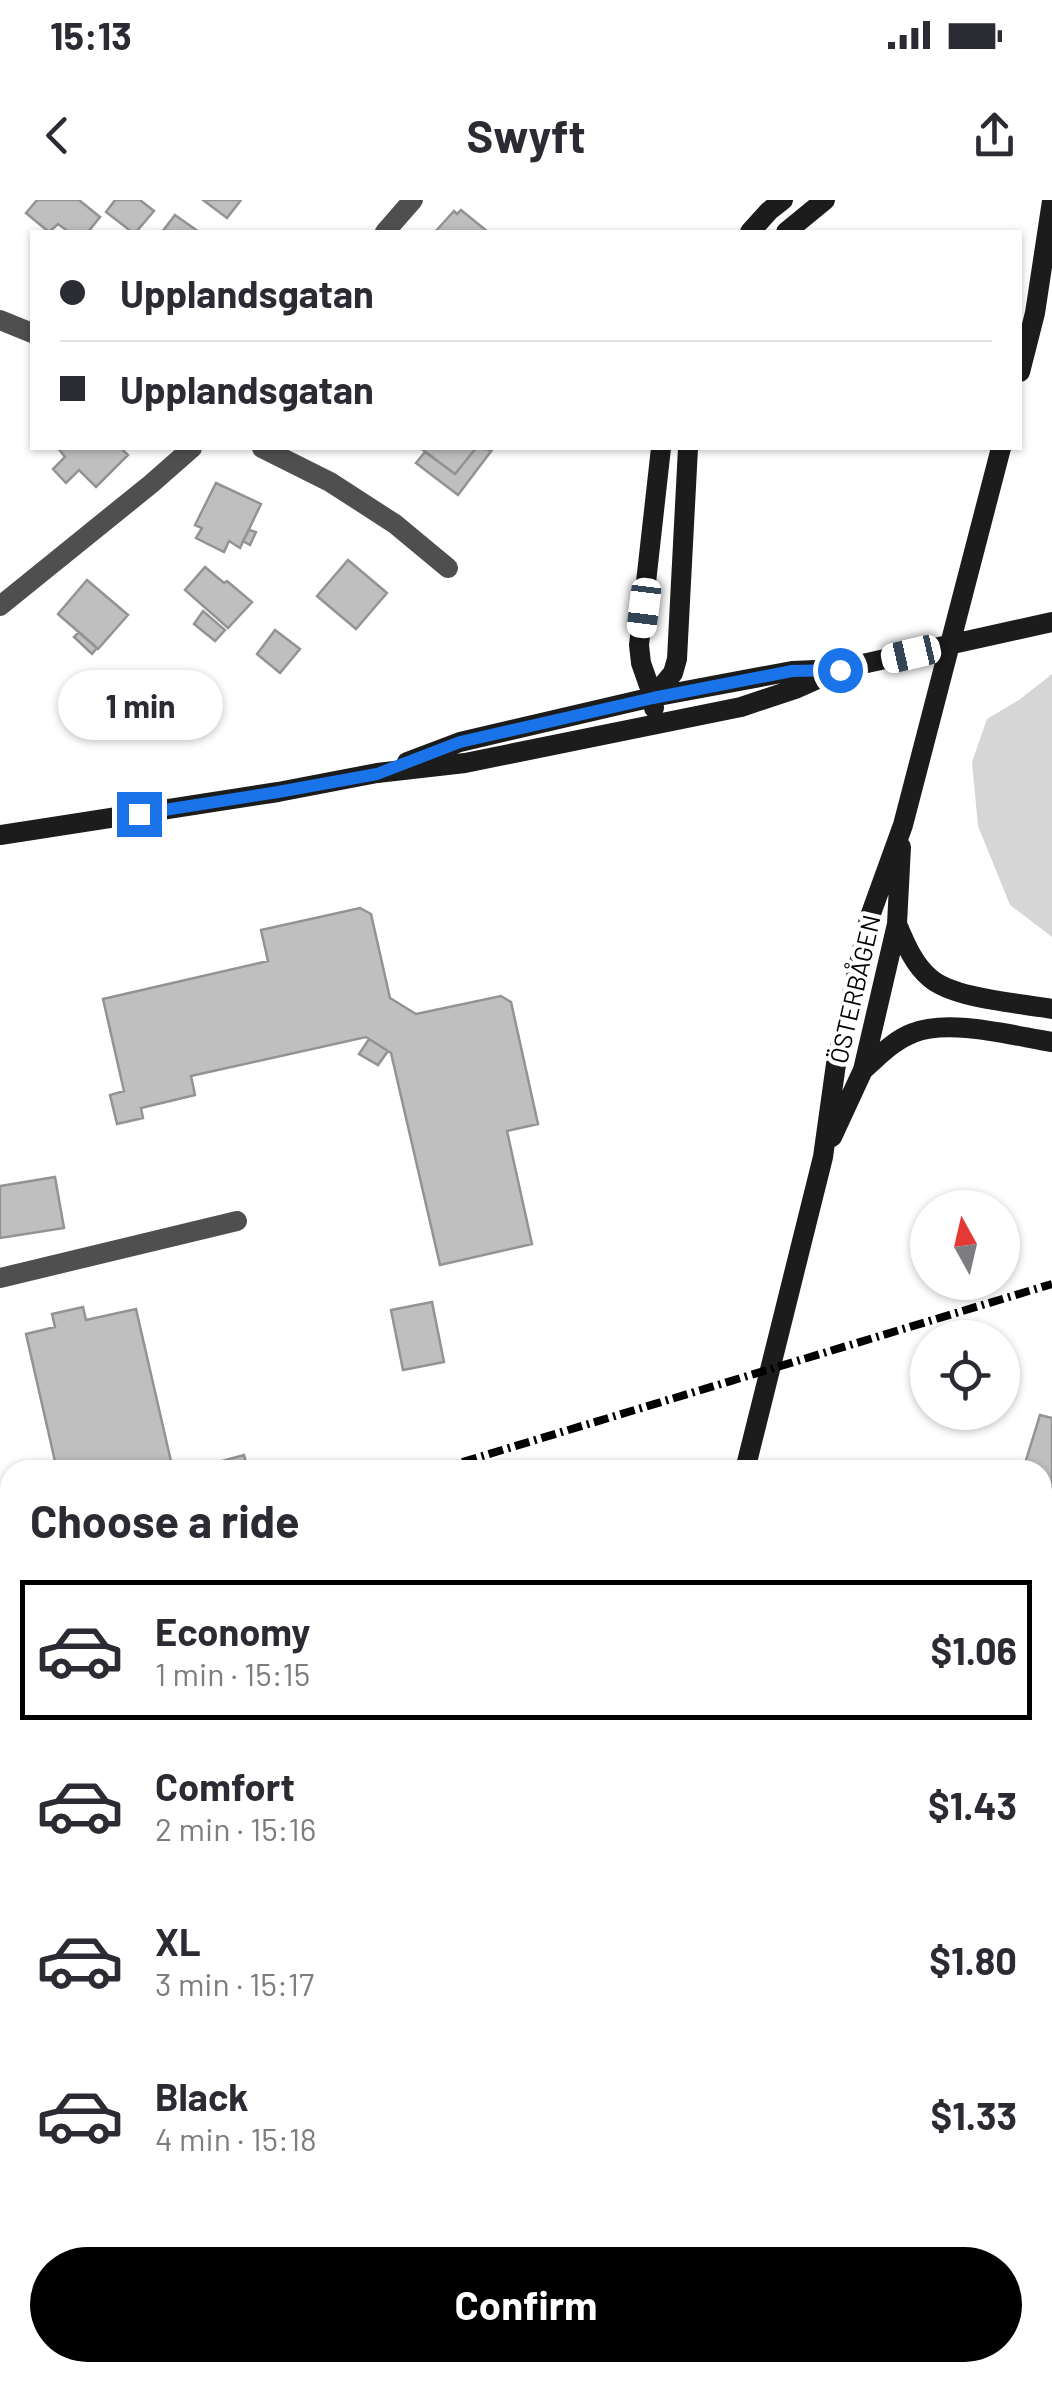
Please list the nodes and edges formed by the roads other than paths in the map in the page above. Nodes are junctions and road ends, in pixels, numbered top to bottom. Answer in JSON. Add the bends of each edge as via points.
{"nodes":[{"id":1,"x":413,"y":200,"type":"edge"},
{"id":2,"x":783,"y":200,"type":"edge"},
{"id":3,"x":824,"y":200,"type":"edge"},
{"id":4,"x":1047,"y":204,"type":"edge"},
{"id":5,"x":386,"y":230,"type":"edge"},
{"id":6,"x":752,"y":230,"type":"edge"},
{"id":7,"x":788,"y":230,"type":"edge"},
{"id":8,"x":1052,"y":272,"type":"edge"},
{"id":9,"x":1036,"y":313,"type":"junction"},
{"id":10,"x":0,"y":320,"type":"edge"},
{"id":11,"x":30,"y":332,"type":"edge"},
{"id":12,"x":1022,"y":365,"type":"edge"},
{"id":13,"x":190,"y":450,"type":"edge"},
{"id":14,"x":266,"y":450,"type":"edge"},
{"id":15,"x":660,"y":450,"type":"edge"},
{"id":16,"x":688,"y":450,"type":"edge"},
{"id":17,"x":999,"y":450,"type":"edge"},
{"id":18,"x":448,"y":568,"type":"dead end"},
{"id":19,"x":0,"y":606,"type":"edge"},
{"id":20,"x":1052,"y":622,"type":"edge"},
{"id":21,"x":840,"y":670,"type":"junction"},
{"id":22,"x":653,"y":698,"type":"junction"},
{"id":23,"x":655,"y":725,"type":"junction"},
{"id":24,"x":377,"y":774,"type":"junction"},
{"id":25,"x":903,"y":825,"type":"junction"},
{"id":26,"x":0,"y":835,"type":"edge"},
{"id":27,"x":897,"y":924,"type":"junction"},
{"id":28,"x":1052,"y":1009,"type":"edge"},
{"id":29,"x":1052,"y":1042,"type":"edge"},
{"id":30,"x":863,"y":1070,"type":"junction"},
{"id":31,"x":823,"y":1157,"type":"junction"},
{"id":32,"x":237,"y":1221,"type":"dead end"},
{"id":33,"x":0,"y":1278,"type":"edge"},
{"id":34,"x":747,"y":1460,"type":"edge"}],
"edges":[{"from":1,"to":5,"type":"street"},
{"from":2,"to":6,"type":"main road"},
{"from":3,"to":7,"type":"main road"},
{"from":4,"to":9,"type":"main road"},
{"from":8,"to":9,"type":"main road"},
{"from":9,"to":12,"type":"main road"},
{"from":10,"to":11,"type":"street"},
{"from":13,"to":19,"type":"street"},
{"from":14,"to":18,"type":"street","via":[[395,524]]},
{"from":15,"to":22,"type":"main road","via":[[639,645]]},
{"from":16,"to":22,"type":"main road","via":[[677,659]]},
{"from":17,"to":25,"type":"main road","name":"ÖSTERBÅGEN"},
{"from":20,"to":21,"type":"main road"},
{"from":21,"to":22,"type":"main road","via":[[792,671]]},
{"from":21,"to":23,"type":"main road","via":[[741,707]]},
{"from":22,"to":23,"type":"main road"},
{"from":22,"to":24,"type":"main road","via":[[460,742]]},
{"from":23,"to":24,"type":"main road"},
{"from":24,"to":26,"type":"main road"},
{"from":25,"to":27,"type":"main road","name":"ÖSTERBÅGEN"},
{"from":25,"to":31,"type":"main road","name":"ÖSTERBÅGEN","via":[[869,918]]},
{"from":27,"to":28,"type":"main road","via":[[928,978],[950,991]]},
{"from":27,"to":30,"type":"main road","name":"ÖSTERBÅGEN"},
{"from":29,"to":30,"type":"main road","via":[[948,1026],[914,1032]]},
{"from":30,"to":31,"type":"main road","name":"ÖSTERBÅGEN"},
{"from":31,"to":34,"type":"main road","name":"ÖSTERBÅGEN"},
{"from":32,"to":33,"type":"street"}]}
